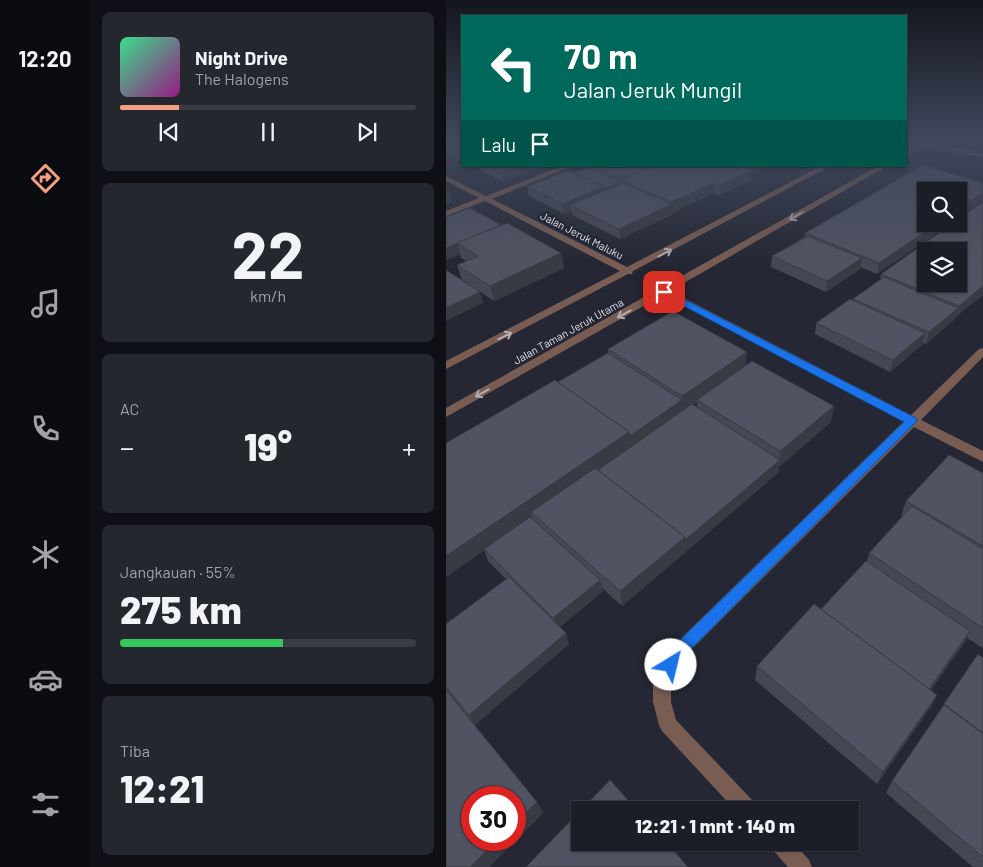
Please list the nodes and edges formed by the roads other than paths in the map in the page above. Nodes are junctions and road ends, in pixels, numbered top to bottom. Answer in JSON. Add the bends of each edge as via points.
{"nodes":[{"id":1,"x":453,"y":181,"type":"edge"},
{"id":2,"x":529,"y":181,"type":"edge"},
{"id":3,"x":798,"y":181,"type":"edge"},
{"id":4,"x":857,"y":181,"type":"edge"},
{"id":5,"x":485,"y":198,"type":"junction"},
{"id":6,"x":446,"y":214,"type":"edge"},
{"id":7,"x":629,"y":272,"type":"junction"},
{"id":8,"x":664,"y":292,"type":"junction"},
{"id":9,"x":983,"y":351,"type":"edge"},
{"id":10,"x":446,"y":366,"type":"edge"},
{"id":11,"x":446,"y":413,"type":"edge"},
{"id":12,"x":912,"y":421,"type":"junction"},
{"id":13,"x":983,"y":457,"type":"edge"},
{"id":14,"x":740,"y":801,"type":"edge"},
{"id":15,"x":787,"y":851,"type":"edge"},
{"id":16,"x":802,"y":867,"type":"edge"}],
"edges":[{"from":1,"to":5,"type":"street","name":"Jalan Jeruk Maluku"},
{"from":2,"to":5,"type":"street"},
{"from":7,"to":3,"type":"street","name":"Jalan Taman Jeruk Utama","one_way":true},
{"from":4,"to":8,"type":"street","name":"Jalan Taman Jeruk Utama","one_way":true},
{"from":5,"to":6,"type":"street"},
{"from":5,"to":7,"type":"street","name":"Jalan Jeruk Maluku"},
{"from":10,"to":7,"type":"street","name":"Jalan Taman Jeruk Utama","one_way":true},
{"from":8,"to":11,"type":"street","name":"Jalan Taman Jeruk Utama","one_way":true},
{"from":8,"to":12,"type":"street"},
{"from":9,"to":12,"type":"street"},
{"from":12,"to":13,"type":"street"},
{"from":12,"to":14,"type":"street","via":[[680,650],[662,679],[662,702],[668,724]]},
{"from":15,"to":16,"type":"street"}]}
